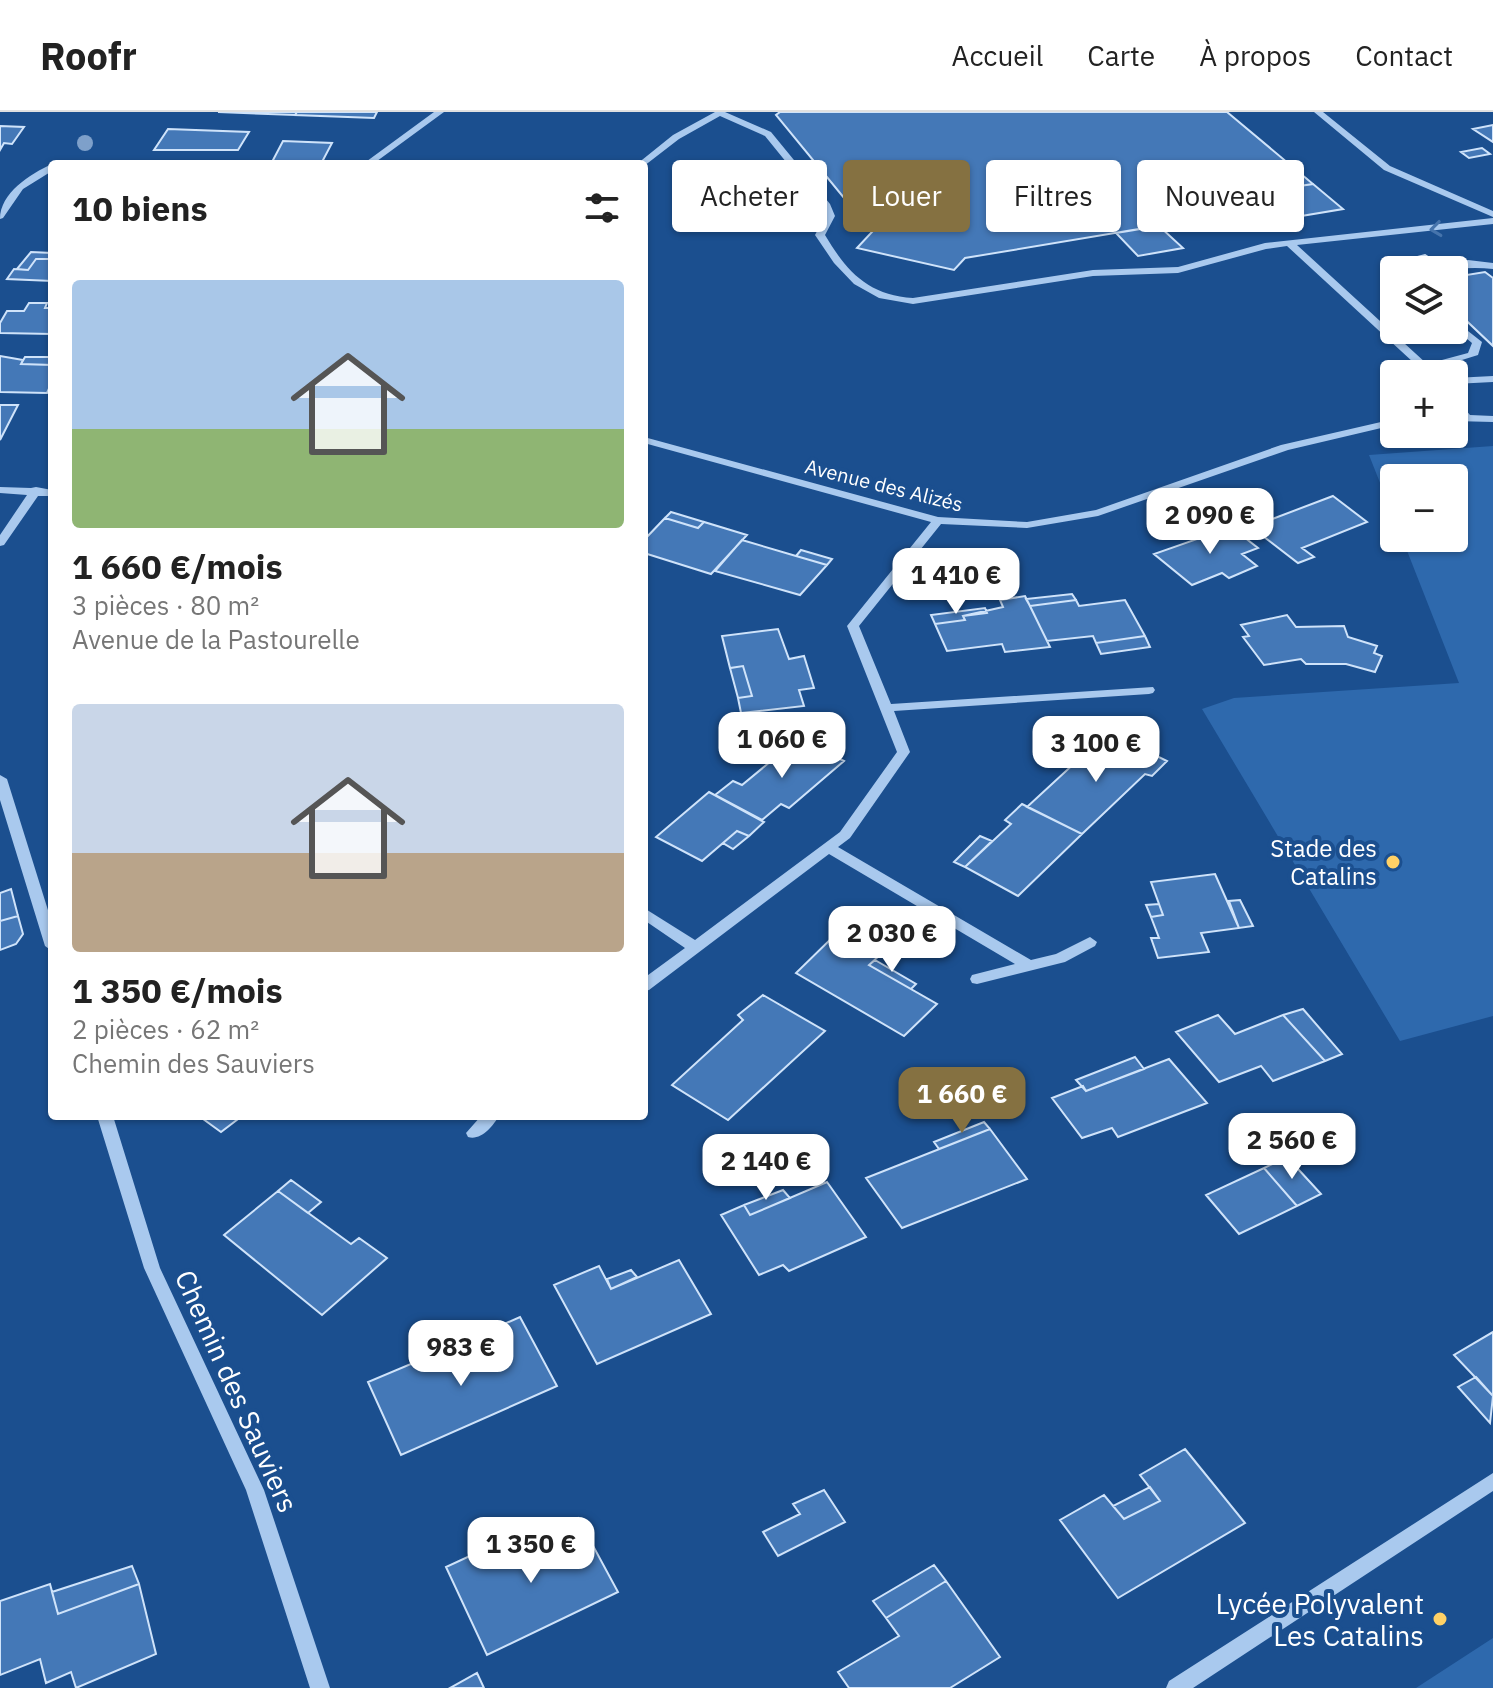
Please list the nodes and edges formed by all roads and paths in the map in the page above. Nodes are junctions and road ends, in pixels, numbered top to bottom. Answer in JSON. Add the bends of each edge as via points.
{"nodes":[{"id":1,"x":440,"y":112,"type":"edge"},
{"id":2,"x":720,"y":112,"type":"edge"},
{"id":3,"x":1318,"y":112,"type":"edge"},
{"id":4,"x":373,"y":160,"type":"edge"},
{"id":5,"x":646,"y":160,"type":"edge"},
{"id":6,"x":48,"y":170,"type":"edge"},
{"id":7,"x":1493,"y":214,"type":"edge"},
{"id":8,"x":0,"y":216,"type":"edge"},
{"id":9,"x":1493,"y":221,"type":"edge"},
{"id":10,"x":1289,"y":243,"type":"junction"},
{"id":11,"x":1468,"y":263,"type":"edge"},
{"id":12,"x":1493,"y":266,"type":"edge"},
{"id":13,"x":1468,"y":335,"type":"edge"},
{"id":14,"x":1418,"y":360,"type":"edge"},
{"id":15,"x":1460,"y":360,"type":"edge"},
{"id":16,"x":1493,"y":379,"type":"edge"},
{"id":17,"x":1468,"y":380,"type":"edge"},
{"id":18,"x":1468,"y":418,"type":"edge"},
{"id":19,"x":1493,"y":419,"type":"edge"},
{"id":20,"x":1380,"y":425,"type":"edge"},
{"id":21,"x":648,"y":441,"type":"edge"},
{"id":22,"x":0,"y":490,"type":"edge"},
{"id":23,"x":36,"y":490,"type":"junction"},
{"id":24,"x":48,"y":492,"type":"edge"},
{"id":25,"x":938,"y":520,"type":"junction"},
{"id":26,"x":0,"y":543,"type":"edge"},
{"id":27,"x":1149,"y":690,"type":"dead end"},
{"id":28,"x":886,"y":708,"type":"junction"},
{"id":29,"x":0,"y":779,"type":"edge"},
{"id":30,"x":828,"y":847,"type":"junction"},
{"id":31,"x":648,"y":916,"type":"edge"},
{"id":32,"x":48,"y":933,"type":"edge"},
{"id":33,"x":1090,"y":942,"type":"dead end"},
{"id":34,"x":695,"y":947,"type":"junction"},
{"id":35,"x":1026,"y":964,"type":"junction"},
{"id":36,"x":977,"y":979,"type":"dead end"},
{"id":37,"x":648,"y":983,"type":"edge"},
{"id":38,"x":106,"y":1120,"type":"edge"},
{"id":39,"x":487,"y":1120,"type":"edge"},
{"id":40,"x":474,"y":1133,"type":"dead end"},
{"id":41,"x":1493,"y":1481,"type":"edge"},
{"id":42,"x":320,"y":1688,"type":"edge"},
{"id":43,"x":1176,"y":1688,"type":"edge"}],
"edges":[{"from":1,"to":4,"type":"street"},
{"from":2,"to":5,"type":"street"},
{"from":2,"to":10,"type":"street","via":[[775,141],[825,204],[830,216],[820,235],[837,264],[876,296],[901,301],[1093,273],[1178,270]]},
{"from":3,"to":7,"type":"street","via":[[1387,168]]},
{"from":6,"to":8,"type":"street","via":[[20,187]]},
{"from":9,"to":10,"type":"street","one_way":true},
{"from":10,"to":14,"type":"street"},
{"from":11,"to":12,"type":"street"},
{"from":13,"to":15,"type":"street","via":[[1477,342],[1473,355]]},
{"from":16,"to":17,"type":"street"},
{"from":18,"to":19,"type":"street"},
{"from":20,"to":25,"type":"street","name":"Avenue des Alizés","via":[[1285,447],[1098,513],[1027,525]]},
{"from":21,"to":25,"type":"street","name":"Avenue des Alizés"},
{"from":22,"to":23,"type":"street"},
{"from":23,"to":24,"type":"street"},
{"from":23,"to":26,"type":"street"},
{"from":25,"to":28,"type":"street","via":[[853,626]]},
{"from":27,"to":28,"type":"street"},
{"from":28,"to":30,"type":"street","via":[[904,752],[845,835]]},
{"from":29,"to":32,"type":"street"},
{"from":30,"to":34,"type":"street"},
{"from":30,"to":35,"type":"street"},
{"from":31,"to":34,"type":"street"},
{"from":33,"to":35,"type":"street","via":[[1060,958]]},
{"from":34,"to":37,"type":"street"},
{"from":35,"to":36,"type":"street"},
{"from":38,"to":42,"type":"street","name":"Chemin des Sauviers","via":[[152,1268],[255,1490]]},
{"from":39,"to":40,"type":"street"},
{"from":41,"to":43,"type":"street"}]}
